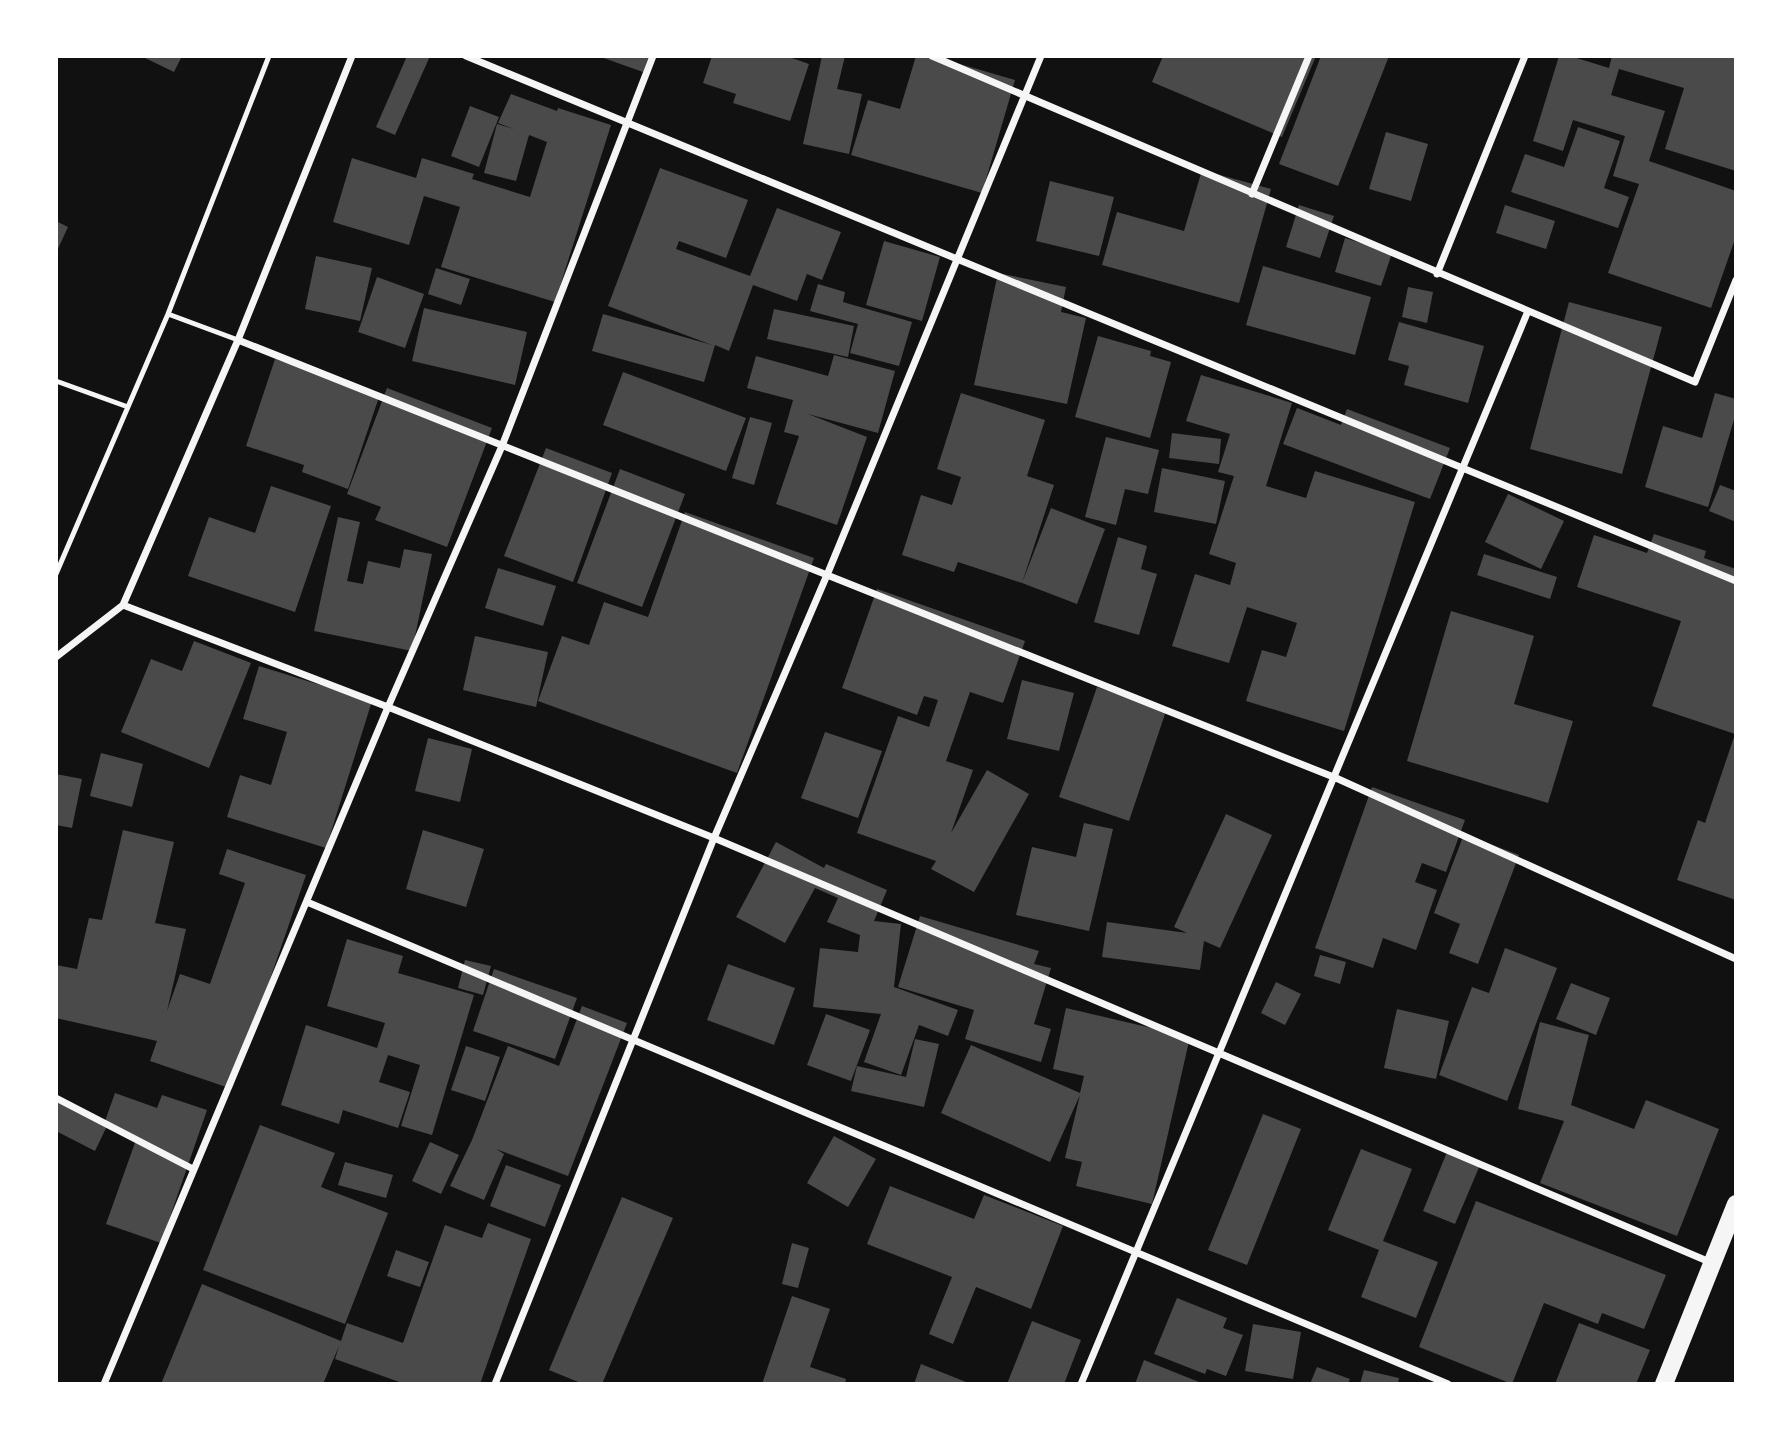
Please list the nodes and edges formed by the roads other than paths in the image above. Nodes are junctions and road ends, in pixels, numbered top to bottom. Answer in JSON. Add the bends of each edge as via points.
{"nodes":[{"id":1,"x":269,"y":56,"type":"edge"},
{"id":2,"x":352,"y":56,"type":"edge"},
{"id":3,"x":466,"y":56,"type":"edge"},
{"id":4,"x":653,"y":56,"type":"edge"},
{"id":5,"x":932,"y":56,"type":"edge"},
{"id":6,"x":1041,"y":56,"type":"edge"},
{"id":7,"x":1309,"y":56,"type":"edge"},
{"id":8,"x":1525,"y":56,"type":"edge"},
{"id":9,"x":1024,"y":97,"type":"junction"},
{"id":10,"x":627,"y":122,"type":"junction"},
{"id":11,"x":1252,"y":194,"type":"junction"},
{"id":12,"x":958,"y":260,"type":"junction"},
{"id":13,"x":1437,"y":274,"type":"junction"},
{"id":14,"x":1736,"y":280,"type":"edge"},
{"id":15,"x":1528,"y":311,"type":"junction"},
{"id":16,"x":168,"y":314,"type":"junction"},
{"id":17,"x":238,"y":340,"type":"junction"},
{"id":18,"x":56,"y":382,"type":"edge"},
{"id":19,"x":128,"y":407,"type":"junction"},
{"id":20,"x":502,"y":446,"type":"junction"},
{"id":21,"x":1463,"y":469,"type":"junction"},
{"id":22,"x":56,"y":574,"type":"edge"},
{"id":23,"x":827,"y":575,"type":"junction"},
{"id":24,"x":1736,"y":581,"type":"edge"},
{"id":25,"x":123,"y":605,"type":"junction"},
{"id":26,"x":56,"y":657,"type":"edge"},
{"id":27,"x":388,"y":706,"type":"junction"},
{"id":28,"x":1336,"y":778,"type":"junction"},
{"id":29,"x":713,"y":838,"type":"junction"},
{"id":30,"x":307,"y":902,"type":"junction"},
{"id":31,"x":1736,"y":959,"type":"edge"},
{"id":32,"x":633,"y":1040,"type":"junction"},
{"id":33,"x":1221,"y":1054,"type":"junction"},
{"id":34,"x":56,"y":1098,"type":"edge"},
{"id":35,"x":193,"y":1169,"type":"junction"},
{"id":36,"x":1736,"y":1204,"type":"edge"},
{"id":37,"x":1136,"y":1252,"type":"junction"},
{"id":38,"x":1712,"y":1263,"type":"junction"},
{"id":39,"x":104,"y":1384,"type":"edge"},
{"id":40,"x":495,"y":1384,"type":"edge"},
{"id":41,"x":1081,"y":1384,"type":"edge"},
{"id":42,"x":1448,"y":1384,"type":"edge"},
{"id":43,"x":1664,"y":1384,"type":"edge"}],
"edges":[{"from":1,"to":16,"type":"lane"},
{"from":2,"to":17,"type":"street"},
{"from":3,"to":10,"type":"street"},
{"from":4,"to":10,"type":"street"},
{"from":5,"to":9,"type":"street"},
{"from":6,"to":9,"type":"street"},
{"from":7,"to":11,"type":"street"},
{"from":8,"to":13,"type":"street"},
{"from":9,"to":11,"type":"street"},
{"from":9,"to":12,"type":"street"},
{"from":10,"to":12,"type":"street"},
{"from":10,"to":20,"type":"street"},
{"from":11,"to":13,"type":"street"},
{"from":12,"to":21,"type":"street"},
{"from":12,"to":23,"type":"street"},
{"from":13,"to":15,"type":"street"},
{"from":14,"to":15,"type":"street","via":[[1695,382]]},
{"from":15,"to":21,"type":"street"},
{"from":16,"to":17,"type":"lane"},
{"from":16,"to":19,"type":"lane"},
{"from":17,"to":20,"type":"street"},
{"from":17,"to":25,"type":"street"},
{"from":18,"to":19,"type":"lane"},
{"from":19,"to":22,"type":"lane"},
{"from":20,"to":23,"type":"street"},
{"from":20,"to":27,"type":"street"},
{"from":21,"to":24,"type":"street"},
{"from":21,"to":28,"type":"street"},
{"from":23,"to":28,"type":"street"},
{"from":23,"to":29,"type":"street"},
{"from":25,"to":26,"type":"street"},
{"from":25,"to":27,"type":"street"},
{"from":27,"to":29,"type":"street"},
{"from":27,"to":30,"type":"street"},
{"from":28,"to":31,"type":"street"},
{"from":28,"to":33,"type":"street"},
{"from":29,"to":32,"type":"street"},
{"from":29,"to":33,"type":"street"},
{"from":30,"to":32,"type":"street"},
{"from":30,"to":35,"type":"street"},
{"from":32,"to":37,"type":"street"},
{"from":32,"to":40,"type":"street"},
{"from":33,"to":37,"type":"street"},
{"from":33,"to":38,"type":"street"},
{"from":34,"to":35,"type":"street"},
{"from":35,"to":39,"type":"street"},
{"from":36,"to":38,"type":"main road"},
{"from":37,"to":41,"type":"street"},
{"from":37,"to":42,"type":"street"},
{"from":38,"to":43,"type":"main road"}]}
